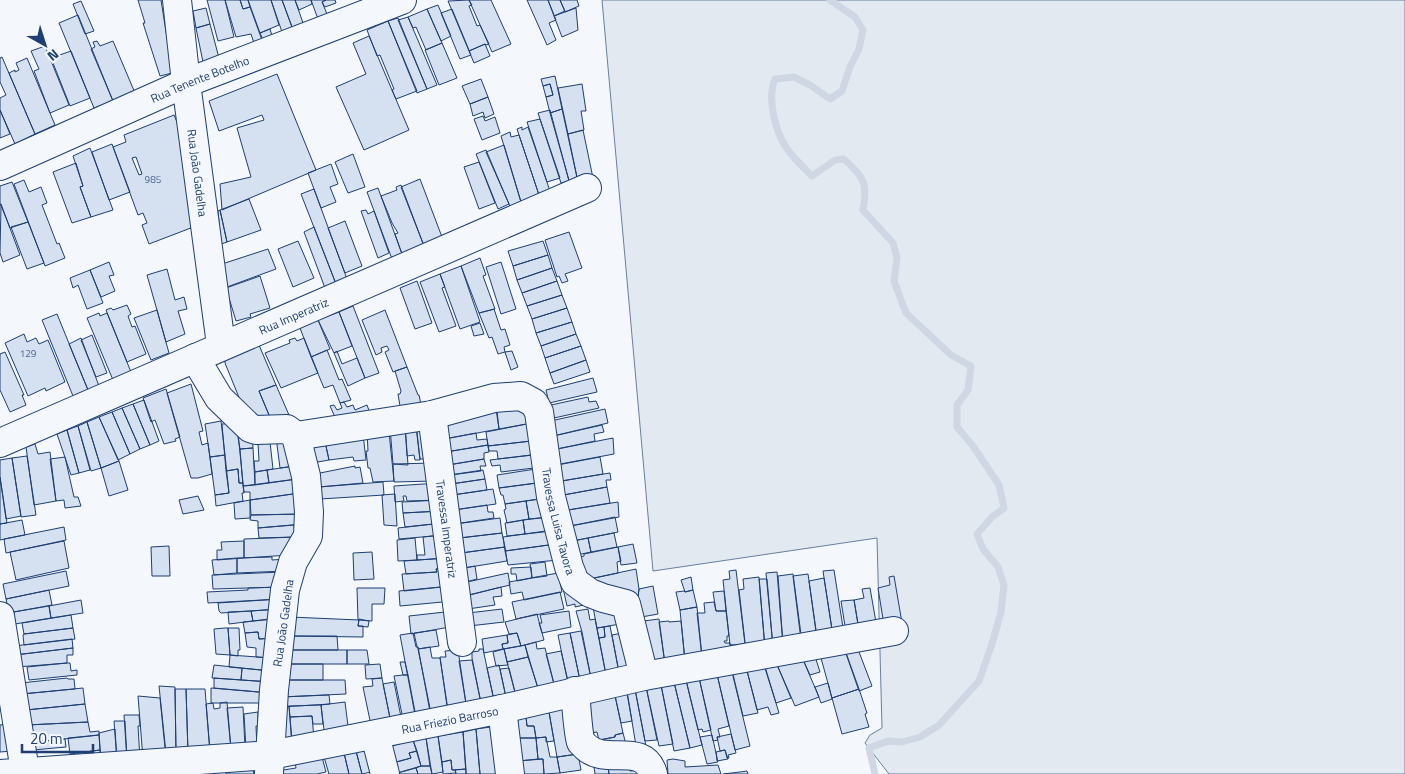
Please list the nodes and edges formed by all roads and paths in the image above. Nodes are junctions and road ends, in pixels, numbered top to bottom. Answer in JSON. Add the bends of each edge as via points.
{"nodes":[{"id":1,"x":177,"y":0,"type":"edge"},
{"id":2,"x":402,"y":0,"type":"edge"},
{"id":3,"x":186,"y":83,"type":"junction"},
{"id":4,"x":0,"y":166,"type":"edge"},
{"id":5,"x":586,"y":188,"type":"dead end"},
{"id":6,"x":222,"y":345,"type":"junction"},
{"id":7,"x":196,"y":358,"type":"junction"},
{"id":8,"x":432,"y":415,"type":"junction"},
{"id":9,"x":296,"y":436,"type":"junction"},
{"id":10,"x":0,"y":443,"type":"edge"},
{"id":11,"x":0,"y":616,"type":"edge"},
{"id":12,"x":894,"y":631,"type":"dead end"},
{"id":13,"x":462,"y":642,"type":"dead end"},
{"id":14,"x":644,"y":676,"type":"junction"},
{"id":15,"x":575,"y":691,"type":"junction"},
{"id":16,"x":502,"y":709,"type":"junction"},
{"id":17,"x":375,"y":735,"type":"junction"},
{"id":18,"x":270,"y":765,"type":"edge"},
{"id":19,"x":13,"y":772,"type":"edge"},
{"id":20,"x":385,"y":774,"type":"edge"},
{"id":21,"x":510,"y":774,"type":"edge"},
{"id":22,"x":653,"y":774,"type":"edge"}],
"edges":[{"from":1,"to":3,"type":"street","name":"Rua João Gadelha"},
{"from":2,"to":3,"type":"street","name":"Rua Tenente Botelho"},
{"from":3,"to":4,"type":"street","name":"Rua Tenente Botelho"},
{"from":3,"to":6,"type":"street","name":"Rua João Gadelha"},
{"from":5,"to":6,"type":"street","name":"Rua Imperatriz"},
{"from":6,"to":7,"type":"street","name":"Rua Imperatriz"},
{"from":7,"to":9,"type":"street","via":[[219,398],[250,428],[287,429]]},
{"from":7,"to":10,"type":"street","name":"Rua Imperatriz"},
{"from":8,"to":9,"type":"street"},
{"from":8,"to":13,"type":"street","name":"Travessa Imperatriz"},
{"from":8,"to":14,"type":"street","name":"Travessa Luisa Tavora","via":[[494,398],[520,396],[534,402],[539,412],[551,496],[575,582],[590,593],[626,604]]},
{"from":9,"to":18,"type":"street","name":"Rua João Gadelha","via":[[306,476],[308,536],[293,562],[285,590]]},
{"from":11,"to":19,"type":"street"},
{"from":12,"to":14,"type":"street","name":"Rua Friezio Barroso"},
{"from":14,"to":15,"type":"street","name":"Rua Friezio Barroso"},
{"from":15,"to":16,"type":"street","name":"Rua Friezio Barroso"},
{"from":15,"to":22,"type":"street","via":[[581,742],[590,751],[602,755],[639,756],[651,765]]},
{"from":16,"to":17,"type":"street","name":"Rua Friezio Barroso"},
{"from":16,"to":21,"type":"street"},
{"from":17,"to":18,"type":"street","name":"Rua Friezio Barroso"},
{"from":17,"to":20,"type":"street"},
{"from":18,"to":19,"type":"street","name":"Rua Friezio Barroso"}]}
